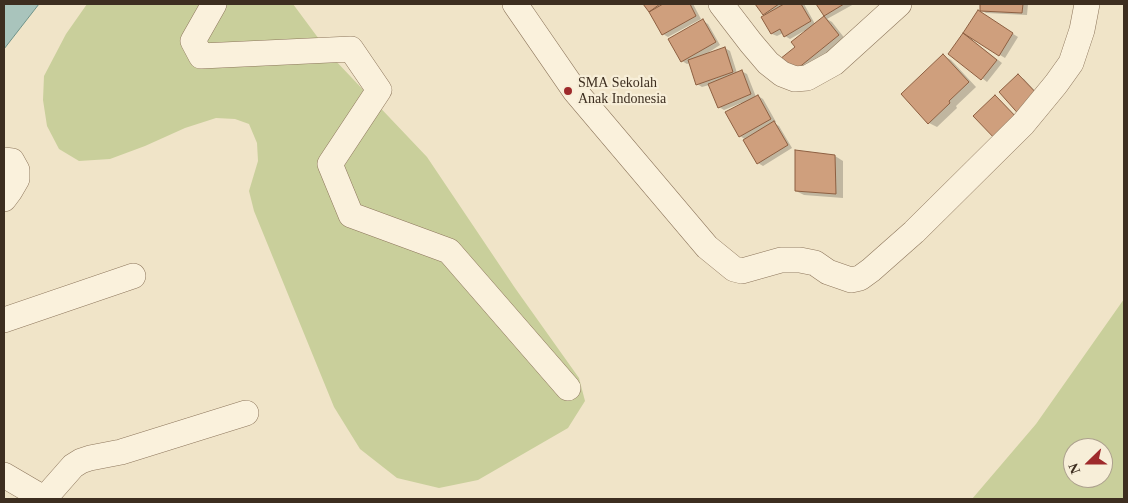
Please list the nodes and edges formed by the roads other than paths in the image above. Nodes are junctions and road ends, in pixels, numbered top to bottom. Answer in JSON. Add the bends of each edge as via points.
{"nodes":[{"id":1,"x":214,"y":4,"type":"edge"},
{"id":2,"x":515,"y":4,"type":"edge"},
{"id":3,"x":721,"y":4,"type":"edge"},
{"id":4,"x":900,"y":4,"type":"edge"},
{"id":5,"x":1088,"y":4,"type":"edge"},
{"id":6,"x":4,"y":160,"type":"edge"},
{"id":7,"x":4,"y":199,"type":"edge"},
{"id":8,"x":133,"y":276,"type":"dead end"},
{"id":9,"x":4,"y":320,"type":"edge"},
{"id":10,"x":568,"y":388,"type":"dead end"},
{"id":11,"x":246,"y":413,"type":"dead end"},
{"id":12,"x":4,"y":475,"type":"edge"},
{"id":13,"x":44,"y":499,"type":"edge"}],
"edges":[{"from":1,"to":10,"type":"street","via":[[193,41],[202,56],[351,49],[380,90],[330,164],[350,215],[449,251]]},
{"from":2,"to":5,"type":"street","via":[[575,91],[707,247],[734,270],[749,270],[781,260],[800,260],[851,280],[871,270],[914,232],[1022,124],[1071,62]]},
{"from":3,"to":4,"type":"street","via":[[768,63],[795,79],[807,78],[834,63]]},
{"from":6,"to":7,"type":"street","via":[[12,161],[17,170],[17,179]]},
{"from":8,"to":9,"type":"street"},
{"from":11,"to":13,"type":"street","via":[[121,452],[81,461]]},
{"from":12,"to":13,"type":"street"}]}
